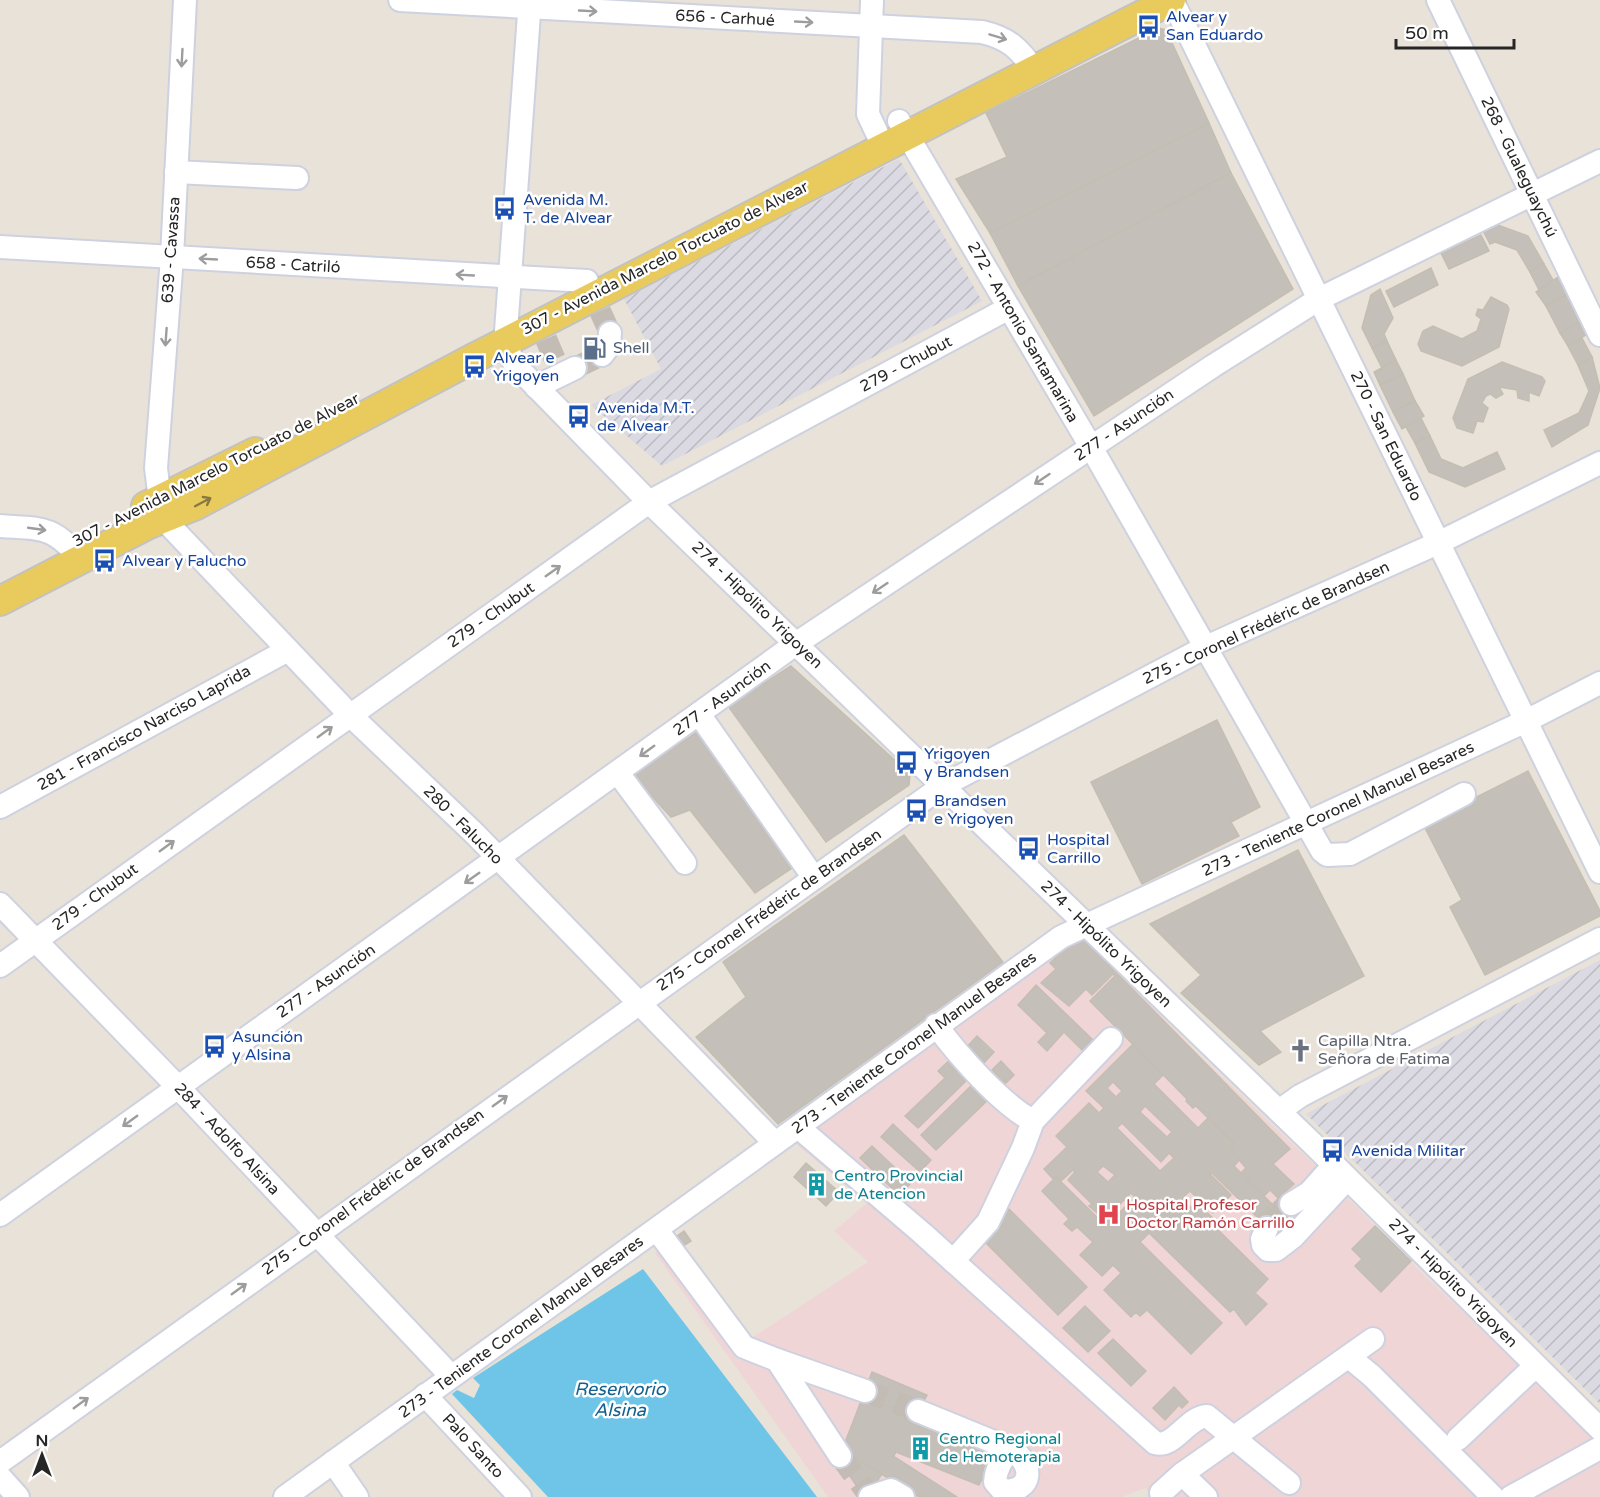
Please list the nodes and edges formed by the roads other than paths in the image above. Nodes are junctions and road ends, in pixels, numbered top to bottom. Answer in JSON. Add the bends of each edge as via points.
{"nodes":[{"id":1,"x":185,"y":0,"type":"edge"},
{"id":2,"x":400,"y":0,"type":"edge"},
{"id":3,"x":872,"y":0,"type":"edge"},
{"id":4,"x":1138,"y":0,"type":"edge"},
{"id":5,"x":1172,"y":0,"type":"edge"},
{"id":6,"x":1438,"y":0,"type":"edge"},
{"id":7,"x":530,"y":4,"type":"edge"},
{"id":8,"x":871,"y":25,"type":"junction"},
{"id":9,"x":1030,"y":63,"type":"junction"},
{"id":10,"x":891,"y":133,"type":"junction"},
{"id":11,"x":1600,"y":161,"type":"edge"},
{"id":12,"x":176,"y":172,"type":"junction"},
{"id":13,"x":297,"y":178,"type":"dead end"},
{"id":14,"x":1532,"y":194,"type":"junction"},
{"id":15,"x":0,"y":248,"type":"edge"},
{"id":16,"x":172,"y":257,"type":"junction"},
{"id":17,"x":510,"y":278,"type":"junction"},
{"id":18,"x":594,"y":296,"type":"junction"},
{"id":19,"x":1319,"y":299,"type":"junction"},
{"id":20,"x":1009,"y":308,"type":"junction"},
{"id":21,"x":506,"y":331,"type":"junction"},
{"id":22,"x":610,"y":333,"type":"tunnel mouth"},
{"id":23,"x":1600,"y":335,"type":"edge"},
{"id":24,"x":602,"y":355,"type":"tunnel mouth"},
{"id":25,"x":564,"y":368,"type":"tunnel mouth"},
{"id":26,"x":536,"y":387,"type":"junction"},
{"id":27,"x":1091,"y":447,"type":"junction"},
{"id":28,"x":1600,"y":463,"type":"edge"},
{"id":29,"x":649,"y":502,"type":"junction"},
{"id":30,"x":164,"y":508,"type":"junction"},
{"id":31,"x":0,"y":526,"type":"edge"},
{"id":32,"x":1438,"y":543,"type":"junction"},
{"id":33,"x":75,"y":552,"type":"junction"},
{"id":34,"x":0,"y":581,"type":"edge"},
{"id":35,"x":0,"y":601,"type":"edge"},
{"id":36,"x":797,"y":643,"type":"junction"},
{"id":37,"x":1206,"y":647,"type":"junction"},
{"id":38,"x":288,"y":650,"type":"junction"},
{"id":39,"x":1600,"y":683,"type":"edge"},
{"id":40,"x":699,"y":714,"type":"junction"},
{"id":41,"x":350,"y":715,"type":"junction"},
{"id":42,"x":1526,"y":721,"type":"junction"},
{"id":43,"x":618,"y":773,"type":"junction"},
{"id":44,"x":944,"y":784,"type":"junction"},
{"id":45,"x":1464,"y":794,"type":"dead end"},
{"id":46,"x":0,"y":807,"type":"edge"},
{"id":47,"x":1306,"y":824,"type":"junction"},
{"id":48,"x":497,"y":860,"type":"junction"},
{"id":49,"x":685,"y":863,"type":"dead end"},
{"id":50,"x":1600,"y":872,"type":"edge"},
{"id":51,"x":814,"y":878,"type":"junction"},
{"id":52,"x":0,"y":904,"type":"edge"},
{"id":53,"x":1087,"y":925,"type":"junction"},
{"id":54,"x":1600,"y":939,"type":"edge"},
{"id":55,"x":34,"y":940,"type":"junction"},
{"id":56,"x":0,"y":966,"type":"edge"},
{"id":57,"x":637,"y":1004,"type":"junction"},
{"id":58,"x":936,"y":1024,"type":"junction"},
{"id":59,"x":1111,"y":1040,"type":"dead end"},
{"id":60,"x":177,"y":1086,"type":"junction"},
{"id":61,"x":1279,"y":1111,"type":"junction"},
{"id":62,"x":1033,"y":1121,"type":"junction"},
{"id":63,"x":798,"y":1127,"type":"junction"},
{"id":64,"x":774,"y":1143,"type":"junction"},
{"id":65,"x":1341,"y":1172,"type":"junction"},
{"id":66,"x":1291,"y":1204,"type":"tunnel mouth"},
{"id":67,"x":0,"y":1215,"type":"edge"},
{"id":68,"x":1267,"y":1228,"type":"dead end"},
{"id":69,"x":657,"y":1230,"type":"junction"},
{"id":70,"x":316,"y":1233,"type":"junction"},
{"id":71,"x":953,"y":1261,"type":"junction"},
{"id":72,"x":1373,"y":1339,"type":"dead end"},
{"id":73,"x":1349,"y":1357,"type":"junction"},
{"id":74,"x":777,"y":1360,"type":"junction"},
{"id":75,"x":1538,"y":1368,"type":"junction"},
{"id":76,"x":451,"y":1376,"type":"junction"},
{"id":77,"x":865,"y":1391,"type":"tunnel mouth"},
{"id":78,"x":425,"y":1395,"type":"junction"},
{"id":79,"x":918,"y":1411,"type":"tunnel mouth"},
{"id":80,"x":1600,"y":1429,"type":"edge"},
{"id":81,"x":1232,"y":1438,"type":"junction"},
{"id":82,"x":1458,"y":1439,"type":"dead end"},
{"id":83,"x":1600,"y":1448,"type":"edge"},
{"id":84,"x":1011,"y":1449,"type":"dead end"},
{"id":85,"x":840,"y":1456,"type":"tunnel mouth"},
{"id":86,"x":0,"y":1462,"type":"edge"},
{"id":87,"x":333,"y":1462,"type":"junction"},
{"id":88,"x":1182,"y":1474,"type":"junction"},
{"id":89,"x":0,"y":1477,"type":"edge"},
{"id":90,"x":1289,"y":1483,"type":"dead end"},
{"id":91,"x":1161,"y":1493,"type":"dead end"},
{"id":92,"x":868,"y":1494,"type":"dead end"},
{"id":93,"x":18,"y":1497,"type":"edge"},
{"id":94,"x":285,"y":1497,"type":"edge"},
{"id":95,"x":357,"y":1497,"type":"edge"},
{"id":96,"x":520,"y":1497,"type":"edge"},
{"id":97,"x":903,"y":1497,"type":"edge"},
{"id":98,"x":1206,"y":1497,"type":"edge"},
{"id":99,"x":1493,"y":1497,"type":"edge"},
{"id":100,"x":1511,"y":1497,"type":"edge"}],
"edges":[{"from":1,"to":12,"type":"street","name":"639 - Cavassa","one_way":true},
{"from":2,"to":7,"type":"street","name":"656 - Carhué"},
{"from":3,"to":8,"type":"street","name":"272 - Antonio Santamarina"},
{"from":4,"to":9,"type":"main road","name":"307 - Avenida Marcelo Torcuato de Alvear"},
{"from":5,"to":9,"type":"main road","name":"307 - Avenida Marcelo Torcuato de Alvear"},
{"from":5,"to":19,"type":"street","name":"270 - San Eduardo"},
{"from":6,"to":14,"type":"street","name":"268 - Gualeguaychú"},
{"from":7,"to":8,"type":"street","name":"656 - Carhué","one_way":true},
{"from":7,"to":17,"type":"street"},
{"from":8,"to":9,"type":"street","name":"656 - Carhué","one_way":true,"via":[[982,32],[1007,39]]},
{"from":8,"to":10,"type":"street","name":"272 - Antonio Santamarina","via":[[867,100],[870,122]]},
{"from":9,"to":10,"type":"main road","name":"307 - Avenida Marcelo Torcuato de Alvear"},
{"from":10,"to":18,"type":"main road","name":"307 - Avenida Marcelo Torcuato de Alvear"},
{"from":10,"to":20,"type":"street","name":"272 - Antonio Santamarina"},
{"from":11,"to":14,"type":"street","name":"277 - Asunción"},
{"from":12,"to":13,"type":"street"},
{"from":12,"to":16,"type":"street","name":"639 - Cavassa"},
{"from":14,"to":19,"type":"street","name":"277 - Asunción"},
{"from":14,"to":23,"type":"street","name":"268 - Gualeguaychú"},
{"from":15,"to":16,"type":"street","name":"658 - Catriló"},
{"from":17,"to":16,"type":"street","name":"658 - Catriló","one_way":true},
{"from":16,"to":30,"type":"street","name":"639 - Cavassa","one_way":true,"via":[[156,468]]},
{"from":17,"to":18,"type":"street","name":"658 - Catriló"},
{"from":17,"to":21,"type":"street"},
{"from":18,"to":21,"type":"main road","name":"307 - Avenida Marcelo Torcuato de Alvear"},
{"from":18,"to":21,"type":"main road","name":"307 - Avenida Marcelo Torcuato de Alvear","via":[[543,331]]},
{"from":19,"to":27,"type":"street","name":"277 - Asunción"},
{"from":19,"to":32,"type":"street","name":"270 - San Eduardo"},
{"from":20,"to":27,"type":"street","name":"272 - Antonio Santamarina"},
{"from":20,"to":29,"type":"street","name":"279 - Chubut"},
{"from":21,"to":26,"type":"street","name":"274 - Hipólito Yrigoyen","via":[[512,361]]},
{"from":21,"to":30,"type":"main road","name":"307 - Avenida Marcelo Torcuato de Alvear"},
{"from":22,"to":24,"type":"street","via":[[609,346]]},
{"from":25,"to":26,"type":"street"},
{"from":26,"to":29,"type":"street","name":"274 - Hipólito Yrigoyen"},
{"from":27,"to":36,"type":"street","name":"277 - Asunción","one_way":true},
{"from":27,"to":37,"type":"street","name":"272 - Antonio Santamarina"},
{"from":28,"to":32,"type":"street","name":"275 - Coronel Frédéric de Brandsen"},
{"from":29,"to":36,"type":"street","name":"274 - Hipólito Yrigoyen"},
{"from":41,"to":29,"type":"street","name":"279 - Chubut","one_way":true},
{"from":30,"to":33,"type":"main road","name":"307 - Avenida Marcelo Torcuato de Alvear"},
{"from":30,"to":38,"type":"street","name":"280 - Falucho","via":[[180,539]]},
{"from":31,"to":33,"type":"street","one_way":true,"via":[[42,528],[59,535]]},
{"from":32,"to":37,"type":"street","name":"275 - Coronel Frédéric de Brandsen"},
{"from":32,"to":42,"type":"street","name":"270 - San Eduardo"},
{"from":33,"to":34,"type":"main road","name":"307 - Avenida Marcelo Torcuato de Alvear"},
{"from":33,"to":35,"type":"main road","name":"307 - Avenida Marcelo Torcuato de Alvear"},
{"from":36,"to":40,"type":"street","name":"277 - Asunción"},
{"from":36,"to":44,"type":"street","name":"274 - Hipólito Yrigoyen"},
{"from":37,"to":44,"type":"street","name":"275 - Coronel Frédéric de Brandsen"},
{"from":37,"to":47,"type":"street","name":"272 - Antonio Santamarina"},
{"from":38,"to":41,"type":"street","name":"280 - Falucho"},
{"from":38,"to":46,"type":"street","name":"281 - Francisco Narciso Laprida"},
{"from":39,"to":42,"type":"street","name":"273 - Teniente Coronel Manuel Besares"},
{"from":40,"to":43,"type":"street","name":"277 - Asunción","one_way":true},
{"from":40,"to":51,"type":"street"},
{"from":41,"to":48,"type":"street","name":"280 - Falucho","via":[[475,834]]},
{"from":55,"to":41,"type":"street","name":"279 - Chubut","one_way":true},
{"from":42,"to":47,"type":"street","name":"273 - Teniente Coronel Manuel Besares"},
{"from":42,"to":50,"type":"street","name":"270 - San Eduardo"},
{"from":43,"to":48,"type":"street","name":"277 - Asunción"},
{"from":43,"to":49,"type":"street"},
{"from":44,"to":51,"type":"street","name":"275 - Coronel Frédéric de Brandsen"},
{"from":44,"to":53,"type":"street","name":"274 - Hipólito Yrigoyen"},
{"from":45,"to":47,"type":"street","name":"272 - Antonio Santamarina","via":[[1341,856],[1322,851]]},
{"from":47,"to":53,"type":"street","name":"273 - Teniente Coronel Manuel Besares"},
{"from":48,"to":57,"type":"street","name":"280 - Falucho"},
{"from":48,"to":60,"type":"street","name":"277 - Asunción","one_way":true},
{"from":51,"to":57,"type":"street","name":"275 - Coronel Frédéric de Brandsen"},
{"from":52,"to":55,"type":"street","name":"284 - Adolfo Alsina"},
{"from":53,"to":58,"type":"street","name":"273 - Teniente Coronel Manuel Besares","via":[[1061,937]]},
{"from":53,"to":61,"type":"street","name":"274 - Hipólito Yrigoyen"},
{"from":54,"to":61,"type":"street","via":[[1300,1096]]},
{"from":55,"to":56,"type":"street","name":"279 - Chubut"},
{"from":55,"to":60,"type":"street","name":"284 - Adolfo Alsina"},
{"from":57,"to":64,"type":"street","name":"280 - Falucho"},
{"from":70,"to":57,"type":"street","name":"275 - Coronel Frédéric de Brandsen","one_way":true},
{"from":58,"to":62,"type":"street","via":[[960,1056],[1015,1109]]},
{"from":58,"to":63,"type":"street","name":"273 - Teniente Coronel Manuel Besares"},
{"from":59,"to":62,"type":"street"},
{"from":60,"to":67,"type":"street","name":"277 - Asunción","one_way":true},
{"from":60,"to":70,"type":"street","name":"284 - Adolfo Alsina"},
{"from":61,"to":65,"type":"street","name":"274 - Hipólito Yrigoyen"},
{"from":62,"to":71,"type":"street","via":[[988,1222]]},
{"from":63,"to":64,"type":"street","name":"273 - Teniente Coronel Manuel Besares"},
{"from":63,"to":71,"type":"street"},
{"from":64,"to":69,"type":"street","name":"273 - Teniente Coronel Manuel Besares"},
{"from":65,"to":66,"type":"street"},
{"from":65,"to":68,"type":"street","via":[[1293,1237],[1276,1250],[1263,1245]]},
{"from":65,"to":75,"type":"street","name":"274 - Hipólito Yrigoyen"},
{"from":69,"to":74,"type":"street","via":[[744,1347]]},
{"from":69,"to":76,"type":"street","name":"273 - Teniente Coronel Manuel Besares"},
{"from":70,"to":76,"type":"street","name":"284 - Adolfo Alsina"},
{"from":86,"to":70,"type":"street","name":"275 - Coronel Frédéric de Brandsen","one_way":true},
{"from":71,"to":81,"type":"street","via":[[1155,1443],[1167,1442],[1207,1416]]},
{"from":72,"to":73,"type":"street"},
{"from":73,"to":81,"type":"street"},
{"from":73,"to":99,"type":"street"},
{"from":74,"to":77,"type":"street"},
{"from":74,"to":85,"type":"street"},
{"from":75,"to":80,"type":"street","name":"274 - Hipólito Yrigoyen"},
{"from":75,"to":82,"type":"street"},
{"from":76,"to":78,"type":"street","name":"273 - Teniente Coronel Manuel Besares"},
{"from":78,"to":87,"type":"street","name":"273 - Teniente Coronel Manuel Besares"},
{"from":78,"to":96,"type":"street","name":"Palo Santo"},
{"from":79,"to":84,"type":"street"},
{"from":81,"to":88,"type":"street"},
{"from":81,"to":90,"type":"street"},
{"from":83,"to":100,"type":"street"},
{"from":87,"to":94,"type":"street","name":"273 - Teniente Coronel Manuel Besares"},
{"from":87,"to":95,"type":"street"},
{"from":88,"to":91,"type":"street"},
{"from":88,"to":98,"type":"street"},
{"from":89,"to":93,"type":"street"},
{"from":92,"to":97,"type":"street","via":[[870,1497],[891,1490]]}]}
